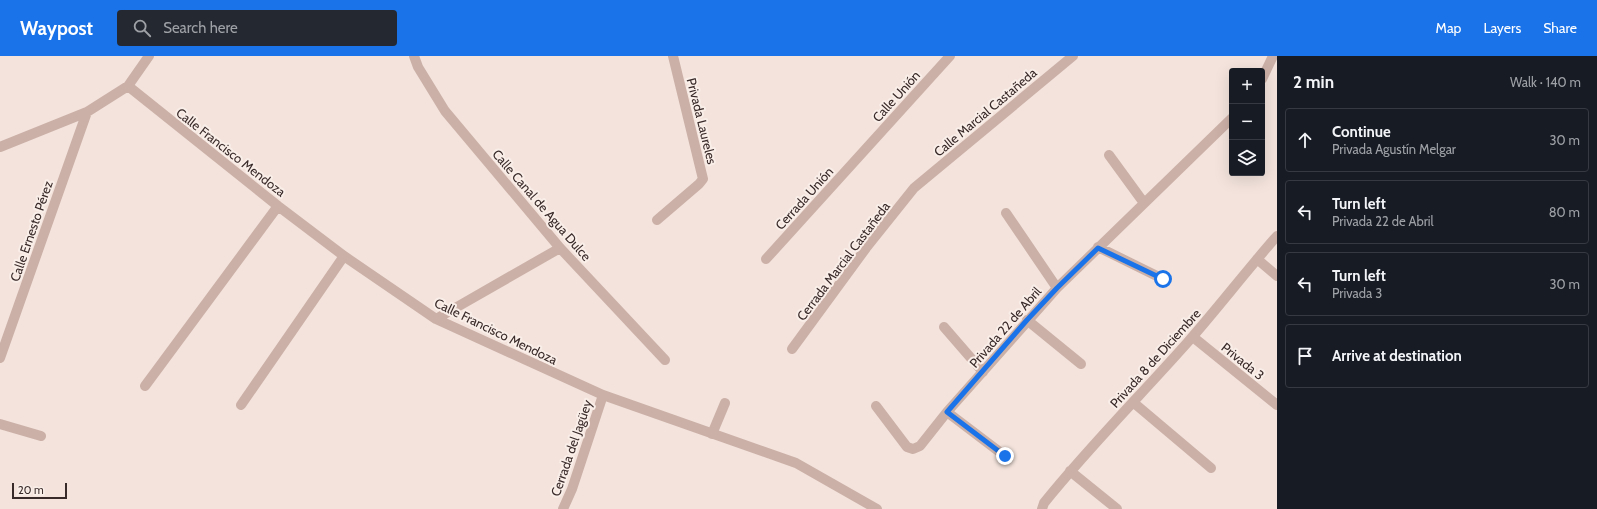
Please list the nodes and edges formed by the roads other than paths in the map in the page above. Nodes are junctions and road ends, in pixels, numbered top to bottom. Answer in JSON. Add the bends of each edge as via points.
{"nodes":[{"id":1,"x":149,"y":56,"type":"edge"},
{"id":2,"x":414,"y":56,"type":"edge"},
{"id":3,"x":672,"y":56,"type":"edge"},
{"id":4,"x":950,"y":56,"type":"edge"},
{"id":5,"x":1073,"y":56,"type":"edge"},
{"id":6,"x":1273,"y":56,"type":"edge"},
{"id":7,"x":1265,"y":73,"type":"edge"},
{"id":8,"x":128,"y":86,"type":"junction"},
{"id":9,"x":87,"y":112,"type":"junction"},
{"id":10,"x":1229,"y":121,"type":"edge"},
{"id":11,"x":0,"y":147,"type":"edge"},
{"id":12,"x":861,"y":154,"type":"joint"},
{"id":13,"x":1109,"y":155,"type":"dead end"},
{"id":14,"x":914,"y":188,"type":"joint"},
{"id":15,"x":1144,"y":203,"type":"junction"},
{"id":16,"x":278,"y":206,"type":"junction"},
{"id":17,"x":1006,"y":213,"type":"dead end"},
{"id":18,"x":658,"y":220,"type":"dead end"},
{"id":19,"x":1277,"y":236,"type":"edge"},
{"id":20,"x":560,"y":248,"type":"junction"},
{"id":21,"x":1098,"y":248,"type":"junction"},
{"id":22,"x":344,"y":256,"type":"junction"},
{"id":23,"x":766,"y":259,"type":"dead end"},
{"id":24,"x":1257,"y":259,"type":"junction"},
{"id":25,"x":1277,"y":276,"type":"edge"},
{"id":26,"x":1163,"y":279,"type":"dead end"},
{"id":27,"x":1057,"y":288,"type":"junction"},
{"id":28,"x":436,"y":319,"type":"junction"},
{"id":29,"x":1027,"y":320,"type":"junction"},
{"id":30,"x":944,"y":327,"type":"dead end"},
{"id":31,"x":1193,"y":337,"type":"junction"},
{"id":32,"x":792,"y":349,"type":"dead end"},
{"id":33,"x":0,"y":358,"type":"edge"},
{"id":34,"x":665,"y":360,"type":"dead end"},
{"id":35,"x":1081,"y":364,"type":"dead end"},
{"id":36,"x":982,"y":372,"type":"junction"},
{"id":37,"x":145,"y":386,"type":"dead end"},
{"id":38,"x":603,"y":395,"type":"junction"},
{"id":39,"x":724,"y":403,"type":"dead end"},
{"id":40,"x":1134,"y":403,"type":"junction"},
{"id":41,"x":241,"y":405,"type":"dead end"},
{"id":42,"x":1277,"y":405,"type":"edge"},
{"id":43,"x":876,"y":406,"type":"dead end"},
{"id":44,"x":947,"y":412,"type":"junction"},
{"id":45,"x":0,"y":424,"type":"edge"},
{"id":46,"x":712,"y":434,"type":"junction"},
{"id":47,"x":41,"y":436,"type":"dead end"},
{"id":48,"x":1005,"y":456,"type":"dead end"},
{"id":49,"x":1211,"y":468,"type":"dead end"},
{"id":50,"x":1070,"y":471,"type":"junction"},
{"id":51,"x":563,"y":509,"type":"edge"},
{"id":52,"x":877,"y":509,"type":"edge"},
{"id":53,"x":1042,"y":509,"type":"edge"},
{"id":54,"x":1117,"y":509,"type":"edge"}],
"edges":[{"from":1,"to":8,"type":"street"},
{"from":2,"to":20,"type":"street","name":"Calle Canal de Agua Dulce","via":[[418,68],[445,111]]},
{"from":3,"to":18,"type":"street","name":"Privada Laureles","via":[[703,179]]},
{"from":4,"to":12,"type":"street","name":"Calle Unión"},
{"from":5,"to":14,"type":"street","name":"Calle Marcial Castañeda"},
{"from":6,"to":7,"type":"street"},
{"from":8,"to":9,"type":"street"},
{"from":8,"to":16,"type":"street","name":"Calle Francisco Mendoza"},
{"from":9,"to":11,"type":"street"},
{"from":9,"to":33,"type":"street","name":"Calle Ernesto Pérez"},
{"from":10,"to":15,"type":"street","name":"Privada 22 de Abril"},
{"from":12,"to":23,"type":"street","name":"Cerrada Unión"},
{"from":13,"to":15,"type":"street"},
{"from":14,"to":32,"type":"street","name":"Cerrada Marcial Castañeda","via":[[866,248]]},
{"from":15,"to":21,"type":"street","name":"Privada 22 de Abril"},
{"from":16,"to":22,"type":"street","name":"Calle Francisco Mendoza"},
{"from":16,"to":37,"type":"street"},
{"from":17,"to":27,"type":"street"},
{"from":19,"to":24,"type":"street","name":"Privada 8 de Diciembre"},
{"from":20,"to":28,"type":"street"},
{"from":20,"to":34,"type":"street","name":"Calle Canal de Agua Dulce"},
{"from":21,"to":26,"type":"street"},
{"from":21,"to":27,"type":"street","name":"Privada 22 de Abril"},
{"from":22,"to":28,"type":"street","name":"Calle Francisco Mendoza"},
{"from":22,"to":41,"type":"street"},
{"from":24,"to":25,"type":"street"},
{"from":24,"to":31,"type":"street","name":"Privada 8 de Diciembre"},
{"from":27,"to":29,"type":"street","name":"Privada 22 de Abril"},
{"from":28,"to":38,"type":"street","name":"Calle Francisco Mendoza"},
{"from":29,"to":35,"type":"street"},
{"from":29,"to":36,"type":"street","name":"Privada 22 de Abril"},
{"from":30,"to":36,"type":"street"},
{"from":31,"to":40,"type":"street","name":"Privada 8 de Diciembre"},
{"from":31,"to":42,"type":"street","name":"Privada 3"},
{"from":36,"to":44,"type":"street","name":"Privada 22 de Abril"},
{"from":38,"to":46,"type":"street","name":"Calle Francisco Mendoza"},
{"from":38,"to":51,"type":"street","name":"Cerrada del Jagüey"},
{"from":39,"to":46,"type":"street"},
{"from":40,"to":49,"type":"street"},
{"from":40,"to":50,"type":"street","name":"Privada 8 de Diciembre"},
{"from":43,"to":44,"type":"street","name":"Privada 22 de Abril","via":[[907,447],[913,449],[920,446]]},
{"from":44,"to":48,"type":"street"},
{"from":45,"to":47,"type":"street"},
{"from":46,"to":52,"type":"street","name":"Calle Francisco Mendoza","via":[[796,463]]},
{"from":50,"to":53,"type":"street","name":"Privada 8 de Diciembre"},
{"from":50,"to":54,"type":"street"}]}
